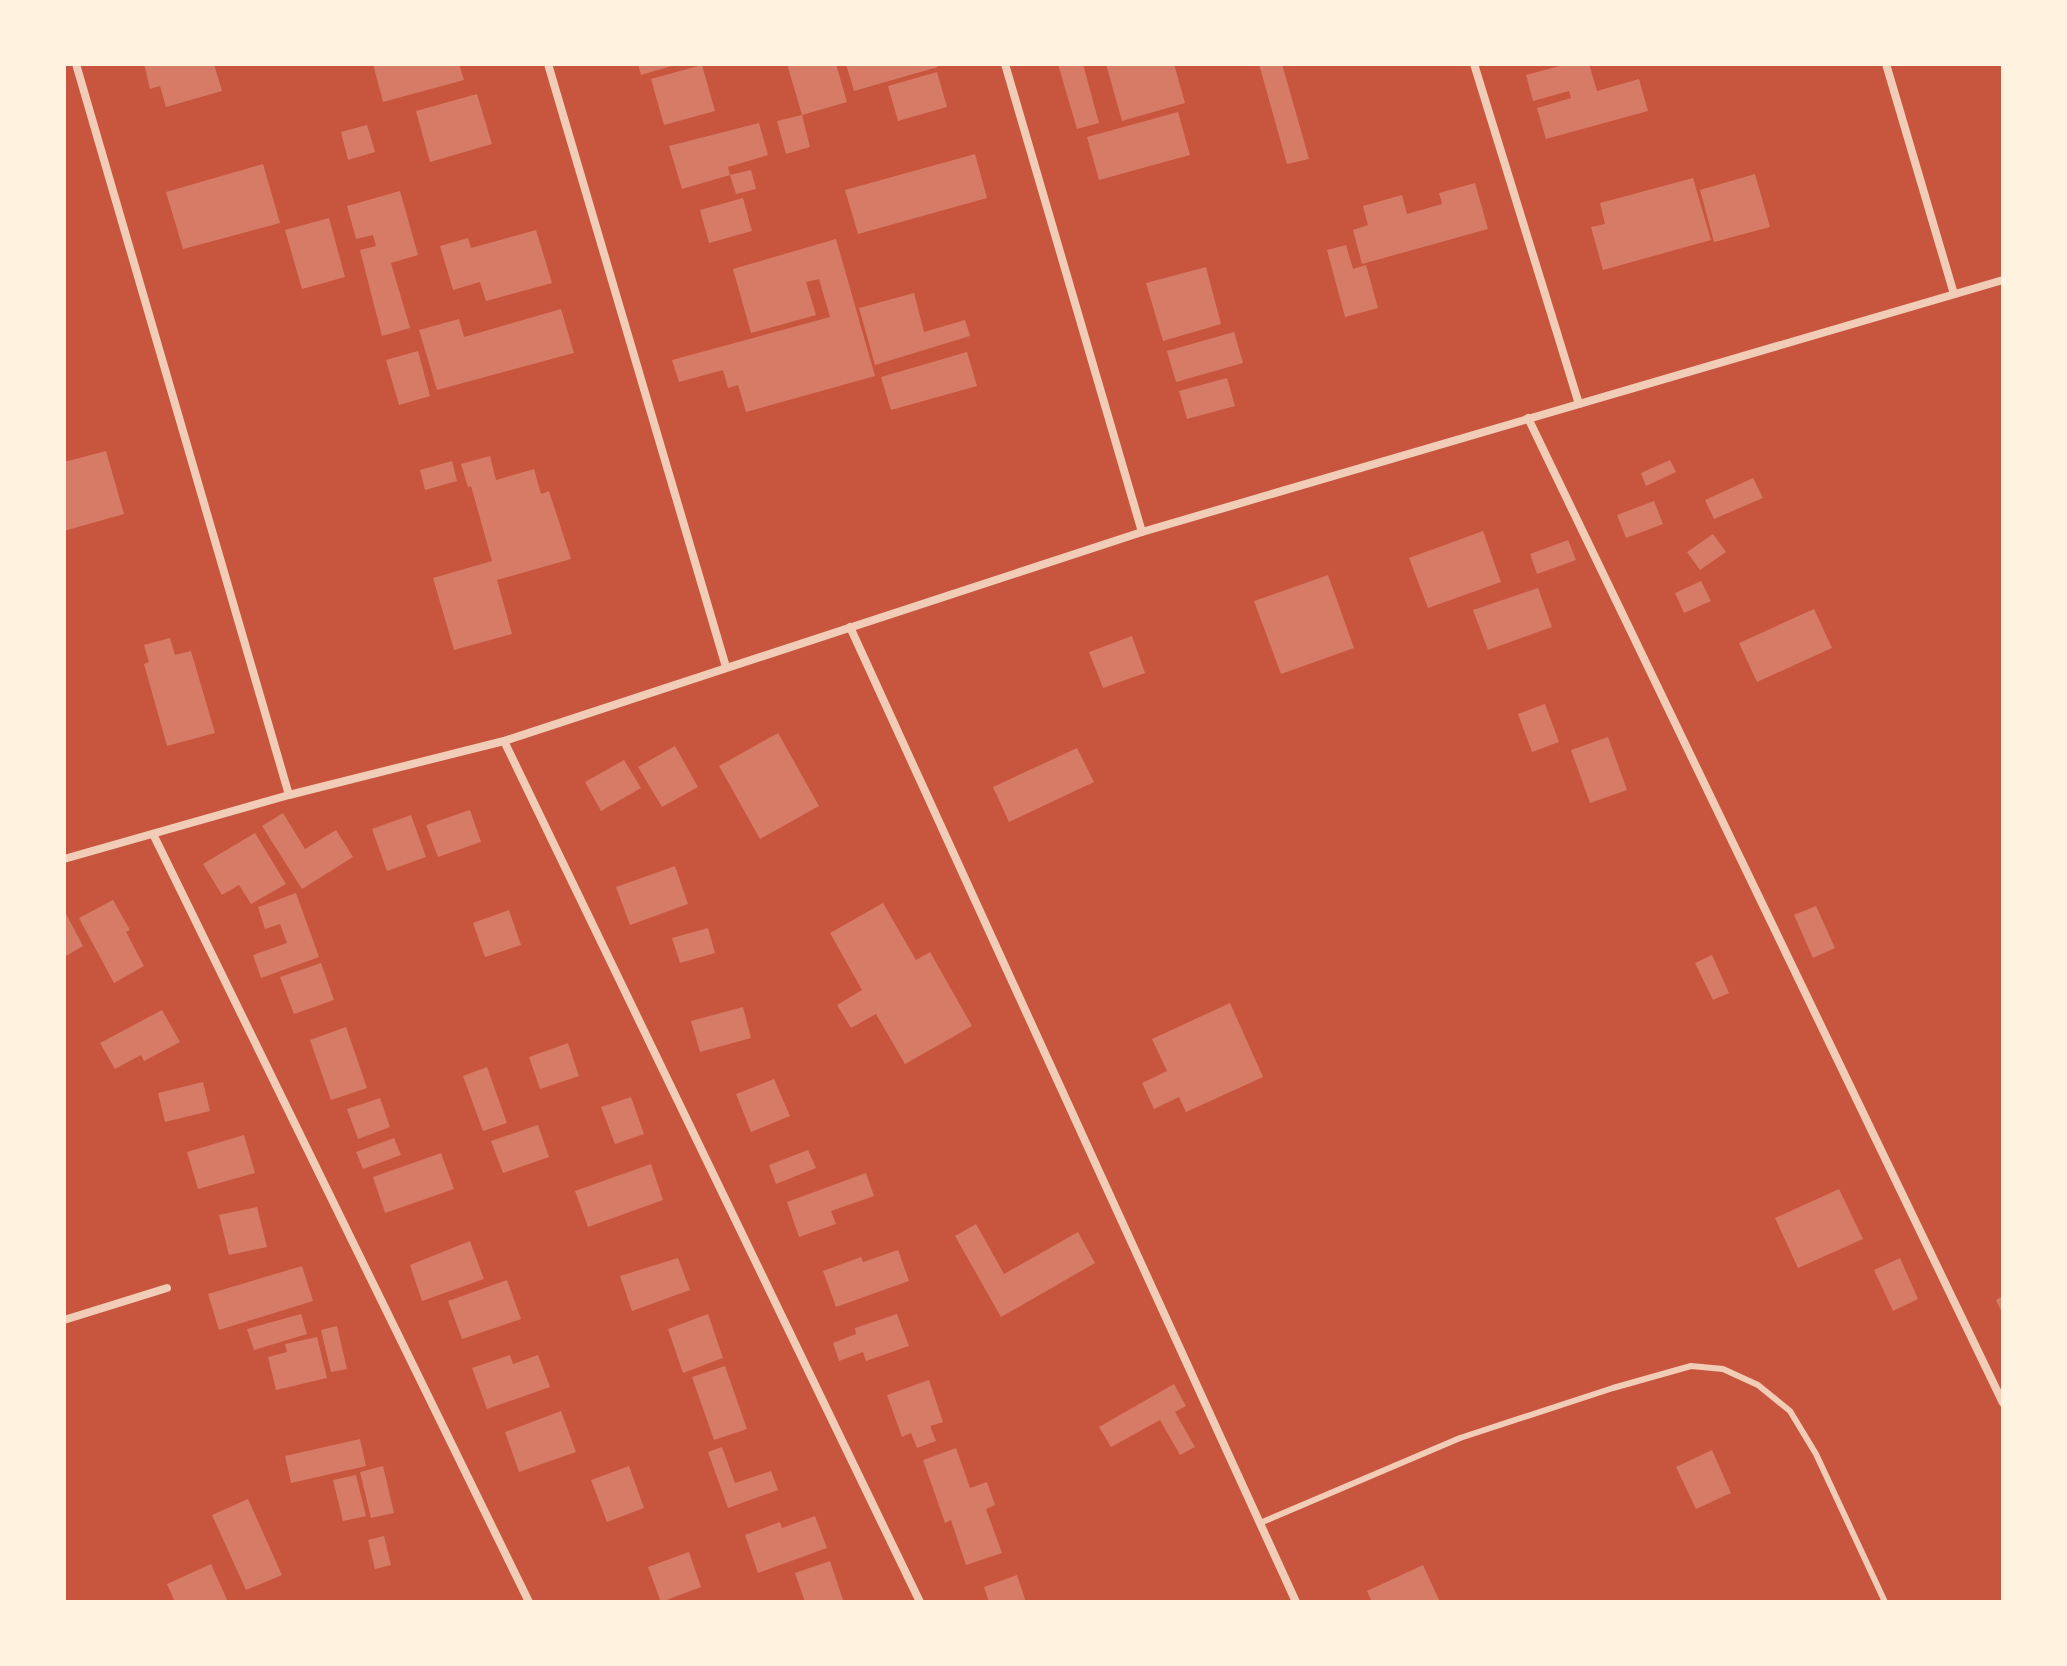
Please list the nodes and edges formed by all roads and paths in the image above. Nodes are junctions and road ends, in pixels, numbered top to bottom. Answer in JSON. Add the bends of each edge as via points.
{"nodes":[{"id":1,"x":76,"y":64,"type":"edge"},
{"id":2,"x":548,"y":64,"type":"edge"},
{"id":3,"x":1005,"y":64,"type":"edge"},
{"id":4,"x":1474,"y":64,"type":"edge"},
{"id":5,"x":1886,"y":64,"type":"edge"},
{"id":6,"x":2003,"y":280,"type":"edge"},
{"id":7,"x":1954,"y":294,"type":"junction"},
{"id":8,"x":1579,"y":404,"type":"junction"},
{"id":9,"x":1528,"y":418,"type":"junction"},
{"id":10,"x":1142,"y":532,"type":"junction"},
{"id":11,"x":850,"y":627,"type":"junction"},
{"id":12,"x":726,"y":667,"type":"junction"},
{"id":13,"x":504,"y":741,"type":"junction"},
{"id":14,"x":289,"y":795,"type":"junction"},
{"id":15,"x":153,"y":834,"type":"junction"},
{"id":16,"x":64,"y":859,"type":"edge"},
{"id":17,"x":167,"y":1288,"type":"dead end"},
{"id":18,"x":64,"y":1320,"type":"edge"},
{"id":19,"x":2003,"y":1403,"type":"edge"},
{"id":20,"x":1260,"y":1523,"type":"junction"},
{"id":21,"x":529,"y":1602,"type":"edge"},
{"id":22,"x":920,"y":1602,"type":"edge"},
{"id":23,"x":1296,"y":1602,"type":"edge"},
{"id":24,"x":1885,"y":1602,"type":"edge"}],
"edges":[{"from":1,"to":14,"type":"street"},
{"from":2,"to":12,"type":"street"},
{"from":3,"to":10,"type":"street"},
{"from":4,"to":8,"type":"street"},
{"from":5,"to":7,"type":"street"},
{"from":6,"to":7,"type":"street"},
{"from":7,"to":8,"type":"street"},
{"from":8,"to":9,"type":"street"},
{"from":9,"to":10,"type":"street"},
{"from":9,"to":19,"type":"street"},
{"from":10,"to":11,"type":"street"},
{"from":11,"to":12,"type":"street"},
{"from":11,"to":20,"type":"street"},
{"from":12,"to":13,"type":"street"},
{"from":13,"to":14,"type":"street"},
{"from":13,"to":22,"type":"street"},
{"from":14,"to":15,"type":"street"},
{"from":15,"to":16,"type":"street"},
{"from":15,"to":21,"type":"street"},
{"from":17,"to":18,"type":"street"},
{"from":20,"to":23,"type":"street"},
{"from":20,"to":24,"type":"lane","via":[[1460,1438],[1691,1366],[1723,1369],[1758,1385],[1790,1411],[1816,1454]]}]}
